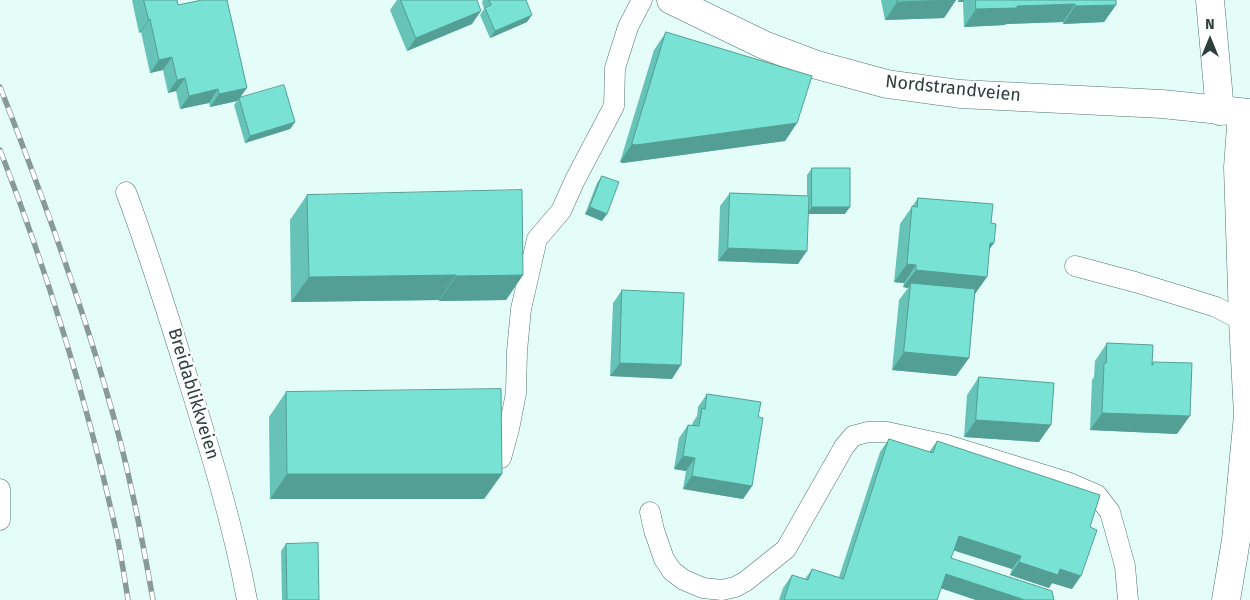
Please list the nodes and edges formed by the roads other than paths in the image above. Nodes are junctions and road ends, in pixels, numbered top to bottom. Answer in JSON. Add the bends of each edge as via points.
{"nodes":[{"id":1,"x":642,"y":0,"type":"edge"},
{"id":2,"x":672,"y":0,"type":"edge"},
{"id":3,"x":1210,"y":0,"type":"edge"},
{"id":4,"x":1237,"y":112,"type":"edge"},
{"id":5,"x":126,"y":192,"type":"dead end"},
{"id":6,"x":1075,"y":266,"type":"dead end"},
{"id":7,"x":1246,"y":329,"type":"edge"},
{"id":8,"x":500,"y":458,"type":"edge"},
{"id":9,"x":0,"y":490,"type":"edge"},
{"id":10,"x":650,"y":512,"type":"dead end"},
{"id":11,"x":0,"y":520,"type":"edge"},
{"id":12,"x":1243,"y":543,"type":"edge"},
{"id":13,"x":247,"y":600,"type":"edge"},
{"id":14,"x":1128,"y":600,"type":"edge"},
{"id":15,"x":1226,"y":600,"type":"edge"}],
"edges":[{"from":1,"to":8,"type":"lane","via":[[628,27],[615,68],[614,106],[561,211],[537,239],[521,309],[516,394]]},
{"from":2,"to":4,"type":"street","name":"Nordstrandveien","via":[[764,45],[817,65],[887,84],[960,94],[1162,104]]},
{"from":3,"to":4,"type":"street"},
{"from":4,"to":7,"type":"street"},
{"from":5,"to":13,"type":"lane","name":"Breidablikkveien","via":[[213,460]]},
{"from":6,"to":7,"type":"lane","via":[[1216,308]]},
{"from":7,"to":12,"type":"street","via":[[1248,415]]},
{"from":9,"to":11,"type":"lane"},
{"from":10,"to":14,"type":"lane","via":[[664,559],[672,571],[703,588],[722,590],[735,587],[786,549],[853,436],[887,432],[956,448],[1067,482],[1097,495],[1110,512],[1125,566]]},
{"from":12,"to":15,"type":"street"}]}
